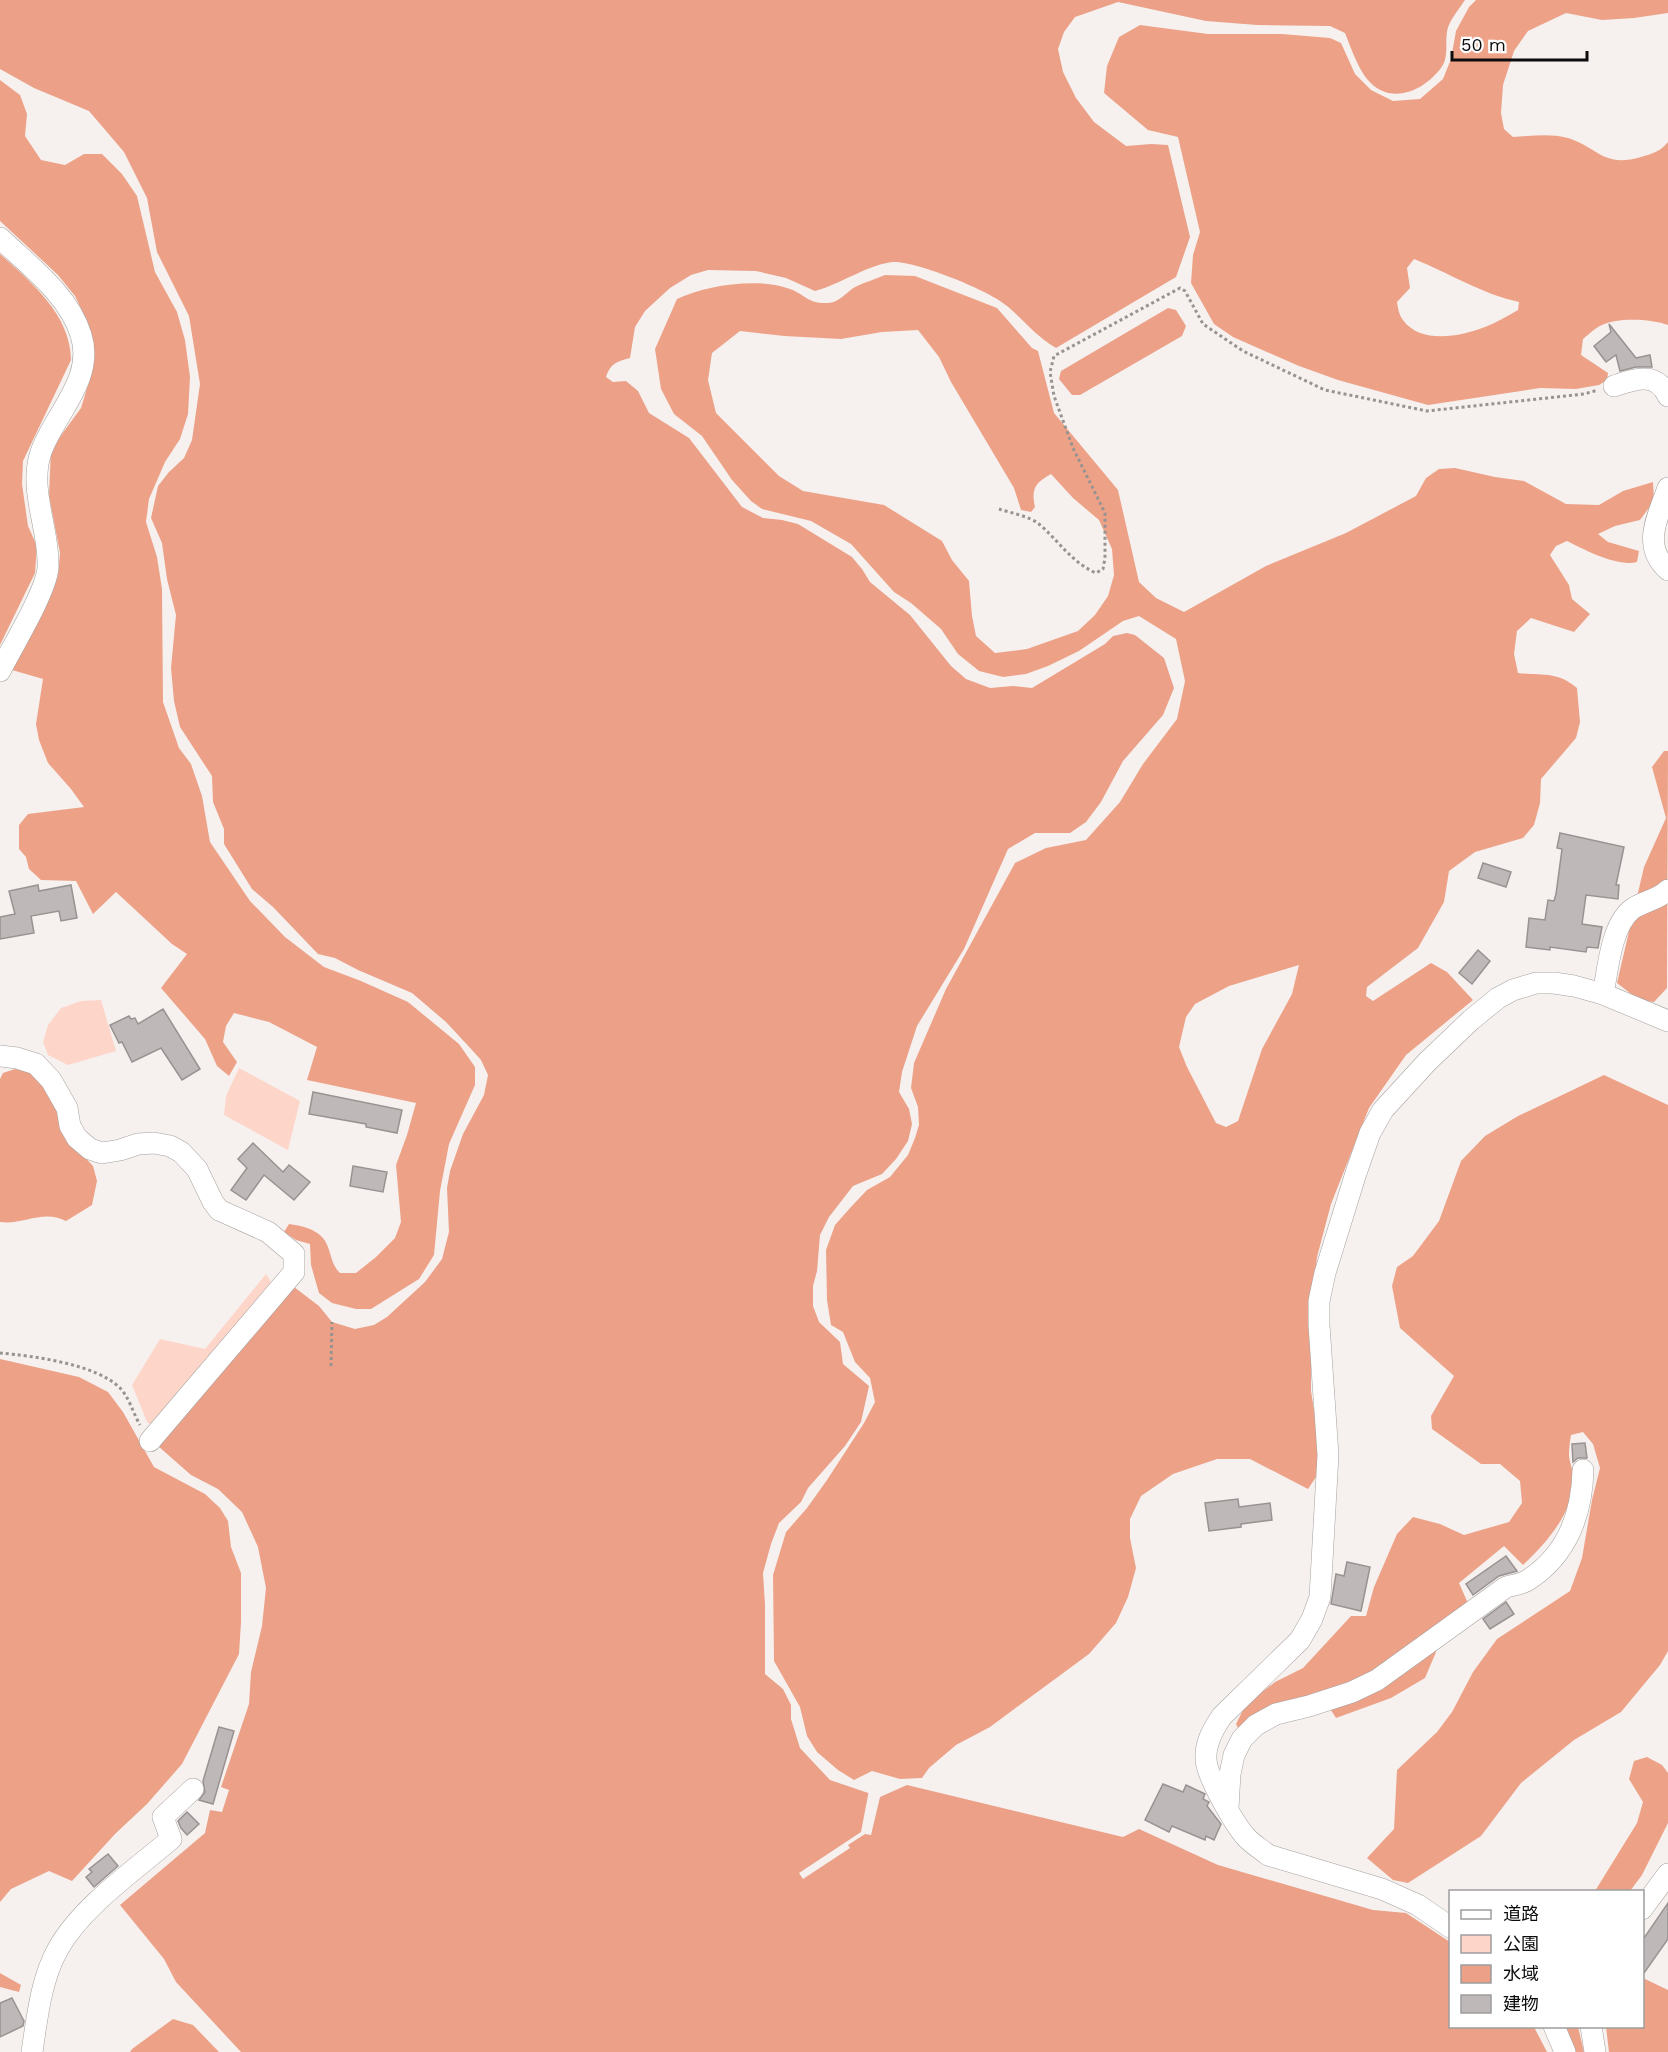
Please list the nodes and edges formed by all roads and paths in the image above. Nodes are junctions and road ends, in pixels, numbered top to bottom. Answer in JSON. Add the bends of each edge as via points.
{"nodes":[{"id":1,"x":0,"y":238,"type":"edge"},
{"id":2,"x":1614,"y":386,"type":"joint"},
{"id":3,"x":1668,"y":396,"type":"edge"},
{"id":4,"x":1668,"y":488,"type":"edge"},
{"id":5,"x":999,"y":509,"type":"dead end"},
{"id":6,"x":1668,"y":570,"type":"edge"},
{"id":7,"x":0,"y":671,"type":"edge"},
{"id":8,"x":1668,"y":890,"type":"edge"},
{"id":9,"x":1603,"y":994,"type":"junction"},
{"id":10,"x":1668,"y":1021,"type":"edge"},
{"id":11,"x":0,"y":1056,"type":"edge"},
{"id":12,"x":332,"y":1322,"type":"dead end"},
{"id":13,"x":0,"y":1353,"type":"edge"},
{"id":14,"x":331,"y":1366,"type":"dead end"},
{"id":15,"x":150,"y":1441,"type":"joint"},
{"id":16,"x":1583,"y":1470,"type":"dead end"},
{"id":17,"x":193,"y":1789,"type":"dead end"},
{"id":18,"x":1228,"y":1808,"type":"junction"},
{"id":19,"x":1668,"y":1874,"type":"edge"},
{"id":20,"x":1644,"y":1906,"type":"edge"},
{"id":21,"x":1449,"y":1926,"type":"edge"},
{"id":22,"x":1555,"y":2028,"type":"edge"},
{"id":23,"x":1591,"y":2028,"type":"edge"},
{"id":24,"x":32,"y":2052,"type":"edge"},
{"id":25,"x":1565,"y":2052,"type":"edge"},
{"id":26,"x":1595,"y":2052,"type":"edge"}],
"edges":[{"from":1,"to":7,"type":"street","via":[[52,288],[68,310],[81,334],[84,355],[79,380],[48,433],[40,455],[37,474],[48,552],[45,583]]},
{"from":2,"to":3,"type":"street","via":[[1652,379]]},
{"from":2,"to":5,"type":"path","via":[[1584,394],[1427,411],[1325,390],[1243,351],[1203,324],[1180,288],[1054,356],[1050,372],[1054,396],[1072,448],[1105,513],[1103,570],[1096,573],[1074,560],[1037,522]]},
{"from":4,"to":6,"type":"street","via":[[1652,533],[1655,550]]},
{"from":8,"to":9,"type":"street","via":[[1661,898],[1633,908],[1620,921]]},
{"from":9,"to":10,"type":"street"},
{"from":9,"to":18,"type":"street","via":[[1574,986],[1536,983],[1498,998],[1403,1087],[1370,1133],[1319,1300],[1328,1455],[1320,1596],[1300,1640],[1213,1729],[1205,1761]]},
{"from":11,"to":15,"type":"street","via":[[36,1065],[51,1080],[67,1108],[70,1126],[90,1149],[102,1153],[138,1143],[170,1146],[197,1169],[219,1210],[268,1232],[294,1254],[294,1272]]},
{"from":12,"to":14,"type":"path"},
{"from":13,"to":15,"type":"path","via":[[63,1362],[107,1378],[122,1389]]},
{"from":16,"to":18,"type":"street","via":[[1576,1517],[1566,1542],[1549,1563],[1527,1582],[1506,1587],[1377,1680],[1352,1692],[1276,1714],[1256,1725],[1242,1739],[1234,1755]]},
{"from":17,"to":24,"type":"street","via":[[163,1817],[171,1839],[106,1893],[58,1949],[44,1987]]},
{"from":18,"to":21,"type":"street","via":[[1246,1836],[1268,1855],[1382,1889],[1418,1905]]},
{"from":19,"to":20,"type":"street"},
{"from":22,"to":25,"type":"street"},
{"from":23,"to":26,"type":"street"}]}
